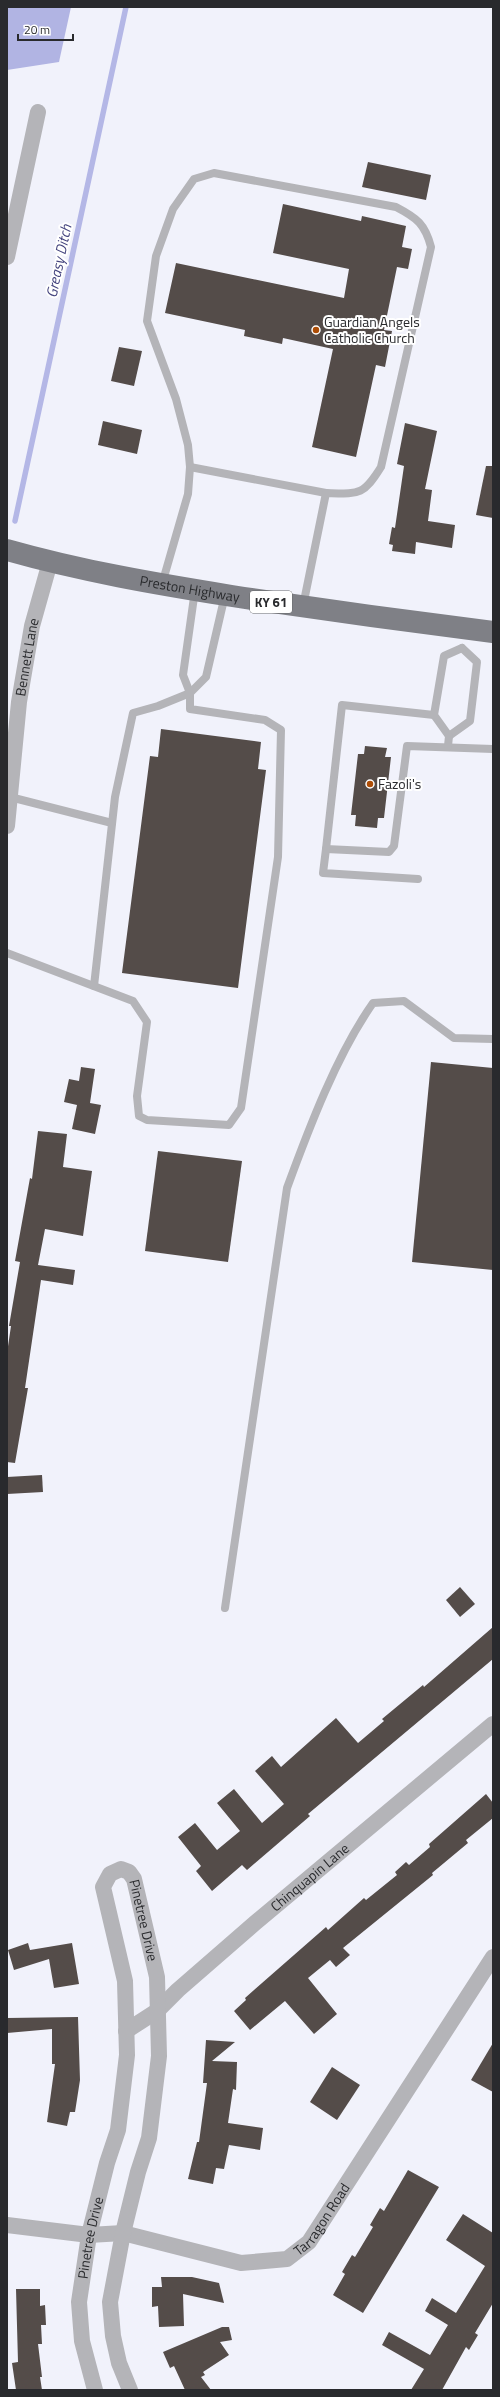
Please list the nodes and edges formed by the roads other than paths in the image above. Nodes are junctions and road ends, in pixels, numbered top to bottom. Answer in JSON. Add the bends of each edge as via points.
{"nodes":[{"id":1,"x":38,"y":112,"type":"dead end"},
{"id":2,"x":8,"y":247,"type":"edge"},
{"id":3,"x":190,"y":467,"type":"junction"},
{"id":4,"x":326,"y":493,"type":"junction"},
{"id":5,"x":7,"y":550,"type":"edge"},
{"id":6,"x":50,"y":562,"type":"junction"},
{"id":7,"x":162,"y":584,"type":"junction"},
{"id":8,"x":195,"y":590,"type":"junction"},
{"id":9,"x":225,"y":594,"type":"junction"},
{"id":10,"x":302,"y":607,"type":"junction"},
{"id":11,"x":493,"y":632,"type":"edge"},
{"id":12,"x":464,"y":638,"type":"junction"},
{"id":13,"x":190,"y":693,"type":"junction"},
{"id":14,"x":434,"y":715,"type":"junction"},
{"id":15,"x":449,"y":736,"type":"junction"},
{"id":16,"x":448,"y":746,"type":"junction"},
{"id":17,"x":493,"y":749,"type":"edge"},
{"id":18,"x":10,"y":797,"type":"junction"},
{"id":19,"x":112,"y":823,"type":"junction"},
{"id":20,"x":7,"y":826,"type":"edge"},
{"id":21,"x":326,"y":849,"type":"junction"},
{"id":22,"x":418,"y":879,"type":"dead end"},
{"id":23,"x":7,"y":953,"type":"edge"},
{"id":24,"x":94,"y":986,"type":"junction"},
{"id":25,"x":493,"y":1039,"type":"edge"},
{"id":26,"x":225,"y":1608,"type":"dead end"},
{"id":27,"x":493,"y":1724,"type":"edge"},
{"id":28,"x":493,"y":1957,"type":"edge"},
{"id":29,"x":157,"y":2011,"type":"junction"},
{"id":30,"x":126,"y":2030,"type":"junction"},
{"id":31,"x":7,"y":2225,"type":"edge"},
{"id":32,"x":123,"y":2233,"type":"junction"},
{"id":33,"x":89,"y":2235,"type":"junction"},
{"id":34,"x":95,"y":2390,"type":"edge"},
{"id":35,"x":130,"y":2390,"type":"edge"}],
"edges":[{"from":1,"to":2,"type":"street"},
{"from":3,"to":4,"type":"lane"},
{"from":3,"to":4,"type":"lane","via":[[188,445],[176,399],[147,321],[156,256],[173,208],[194,179],[214,173],[396,207],[414,216],[426,229],[431,247],[381,467],[368,487],[352,494]]},
{"from":3,"to":7,"type":"lane","via":[[188,494]]},
{"from":4,"to":10,"type":"lane"},
{"from":5,"to":6,"type":"main road","name":"Preston Highway","number":"KY 61"},
{"from":6,"to":7,"type":"main road","name":"Preston Highway","number":"KY 61"},
{"from":6,"to":18,"type":"street","name":"Bennett Lane","via":[[32,626],[20,695]]},
{"from":7,"to":8,"type":"main road","name":"Preston Highway","number":"KY 61"},
{"from":8,"to":9,"type":"main road","name":"Preston Highway","number":"KY 61"},
{"from":8,"to":13,"type":"lane","via":[[183,675]]},
{"from":9,"to":10,"type":"main road","name":"Preston Highway","number":"KY 61"},
{"from":9,"to":13,"type":"lane","via":[[206,677]]},
{"from":10,"to":12,"type":"main road","name":"Preston Highway","number":"KY 61"},
{"from":11,"to":12,"type":"main road","name":"Preston Highway","number":"KY 61"},
{"from":12,"to":14,"type":"lane","via":[[444,656]]},
{"from":12,"to":15,"type":"lane","via":[[476,662],[470,721]]},
{"from":13,"to":19,"type":"lane","via":[[133,713]]},
{"from":13,"to":24,"type":"lane","via":[[190,709],[265,720],[281,730],[278,857],[241,1108],[229,1125],[147,1120],[139,1116],[137,1096],[148,1022],[133,1001]]},
{"from":14,"to":15,"type":"lane"},
{"from":14,"to":21,"type":"lane","via":[[342,705]]},
{"from":15,"to":16,"type":"lane"},
{"from":16,"to":17,"type":"lane"},
{"from":16,"to":21,"type":"lane","via":[[407,746],[397,837],[389,852]]},
{"from":18,"to":19,"type":"lane"},
{"from":18,"to":20,"type":"street","name":"Bennett Lane"},
{"from":19,"to":24,"type":"lane"},
{"from":21,"to":22,"type":"lane","via":[[323,873]]},
{"from":23,"to":24,"type":"lane"},
{"from":25,"to":26,"type":"lane","via":[[454,1038],[404,1001],[373,1003],[354,1030],[287,1188]]},
{"from":27,"to":29,"type":"street","name":"Chinquapin Lane","via":[[255,1923]]},
{"from":28,"to":32,"type":"street","name":"Tarragon Road","via":[[309,2242],[287,2259],[241,2263]]},
{"from":29,"to":30,"type":"street","name":"Chinquapin Lane"},
{"from":29,"to":30,"type":"street","name":"Pinetree Drive","via":[[156,1977],[134,1879],[129,1872],[121,1869],[110,1874],[103,1888],[125,1981]]},
{"from":29,"to":32,"type":"street","name":"Pinetree Drive","via":[[159,2056],[156,2098],[149,2138]]},
{"from":30,"to":33,"type":"street","name":"Pinetree Drive","via":[[126,2071],[118,2130]]},
{"from":31,"to":33,"type":"street","name":"Tarragon Road"},
{"from":32,"to":33,"type":"street","name":"Tarragon Road"},
{"from":32,"to":35,"type":"street","name":"Pinetree Drive","via":[[110,2302],[113,2336]]},
{"from":33,"to":34,"type":"street","name":"Pinetree Drive","via":[[79,2302],[82,2341]]}]}
